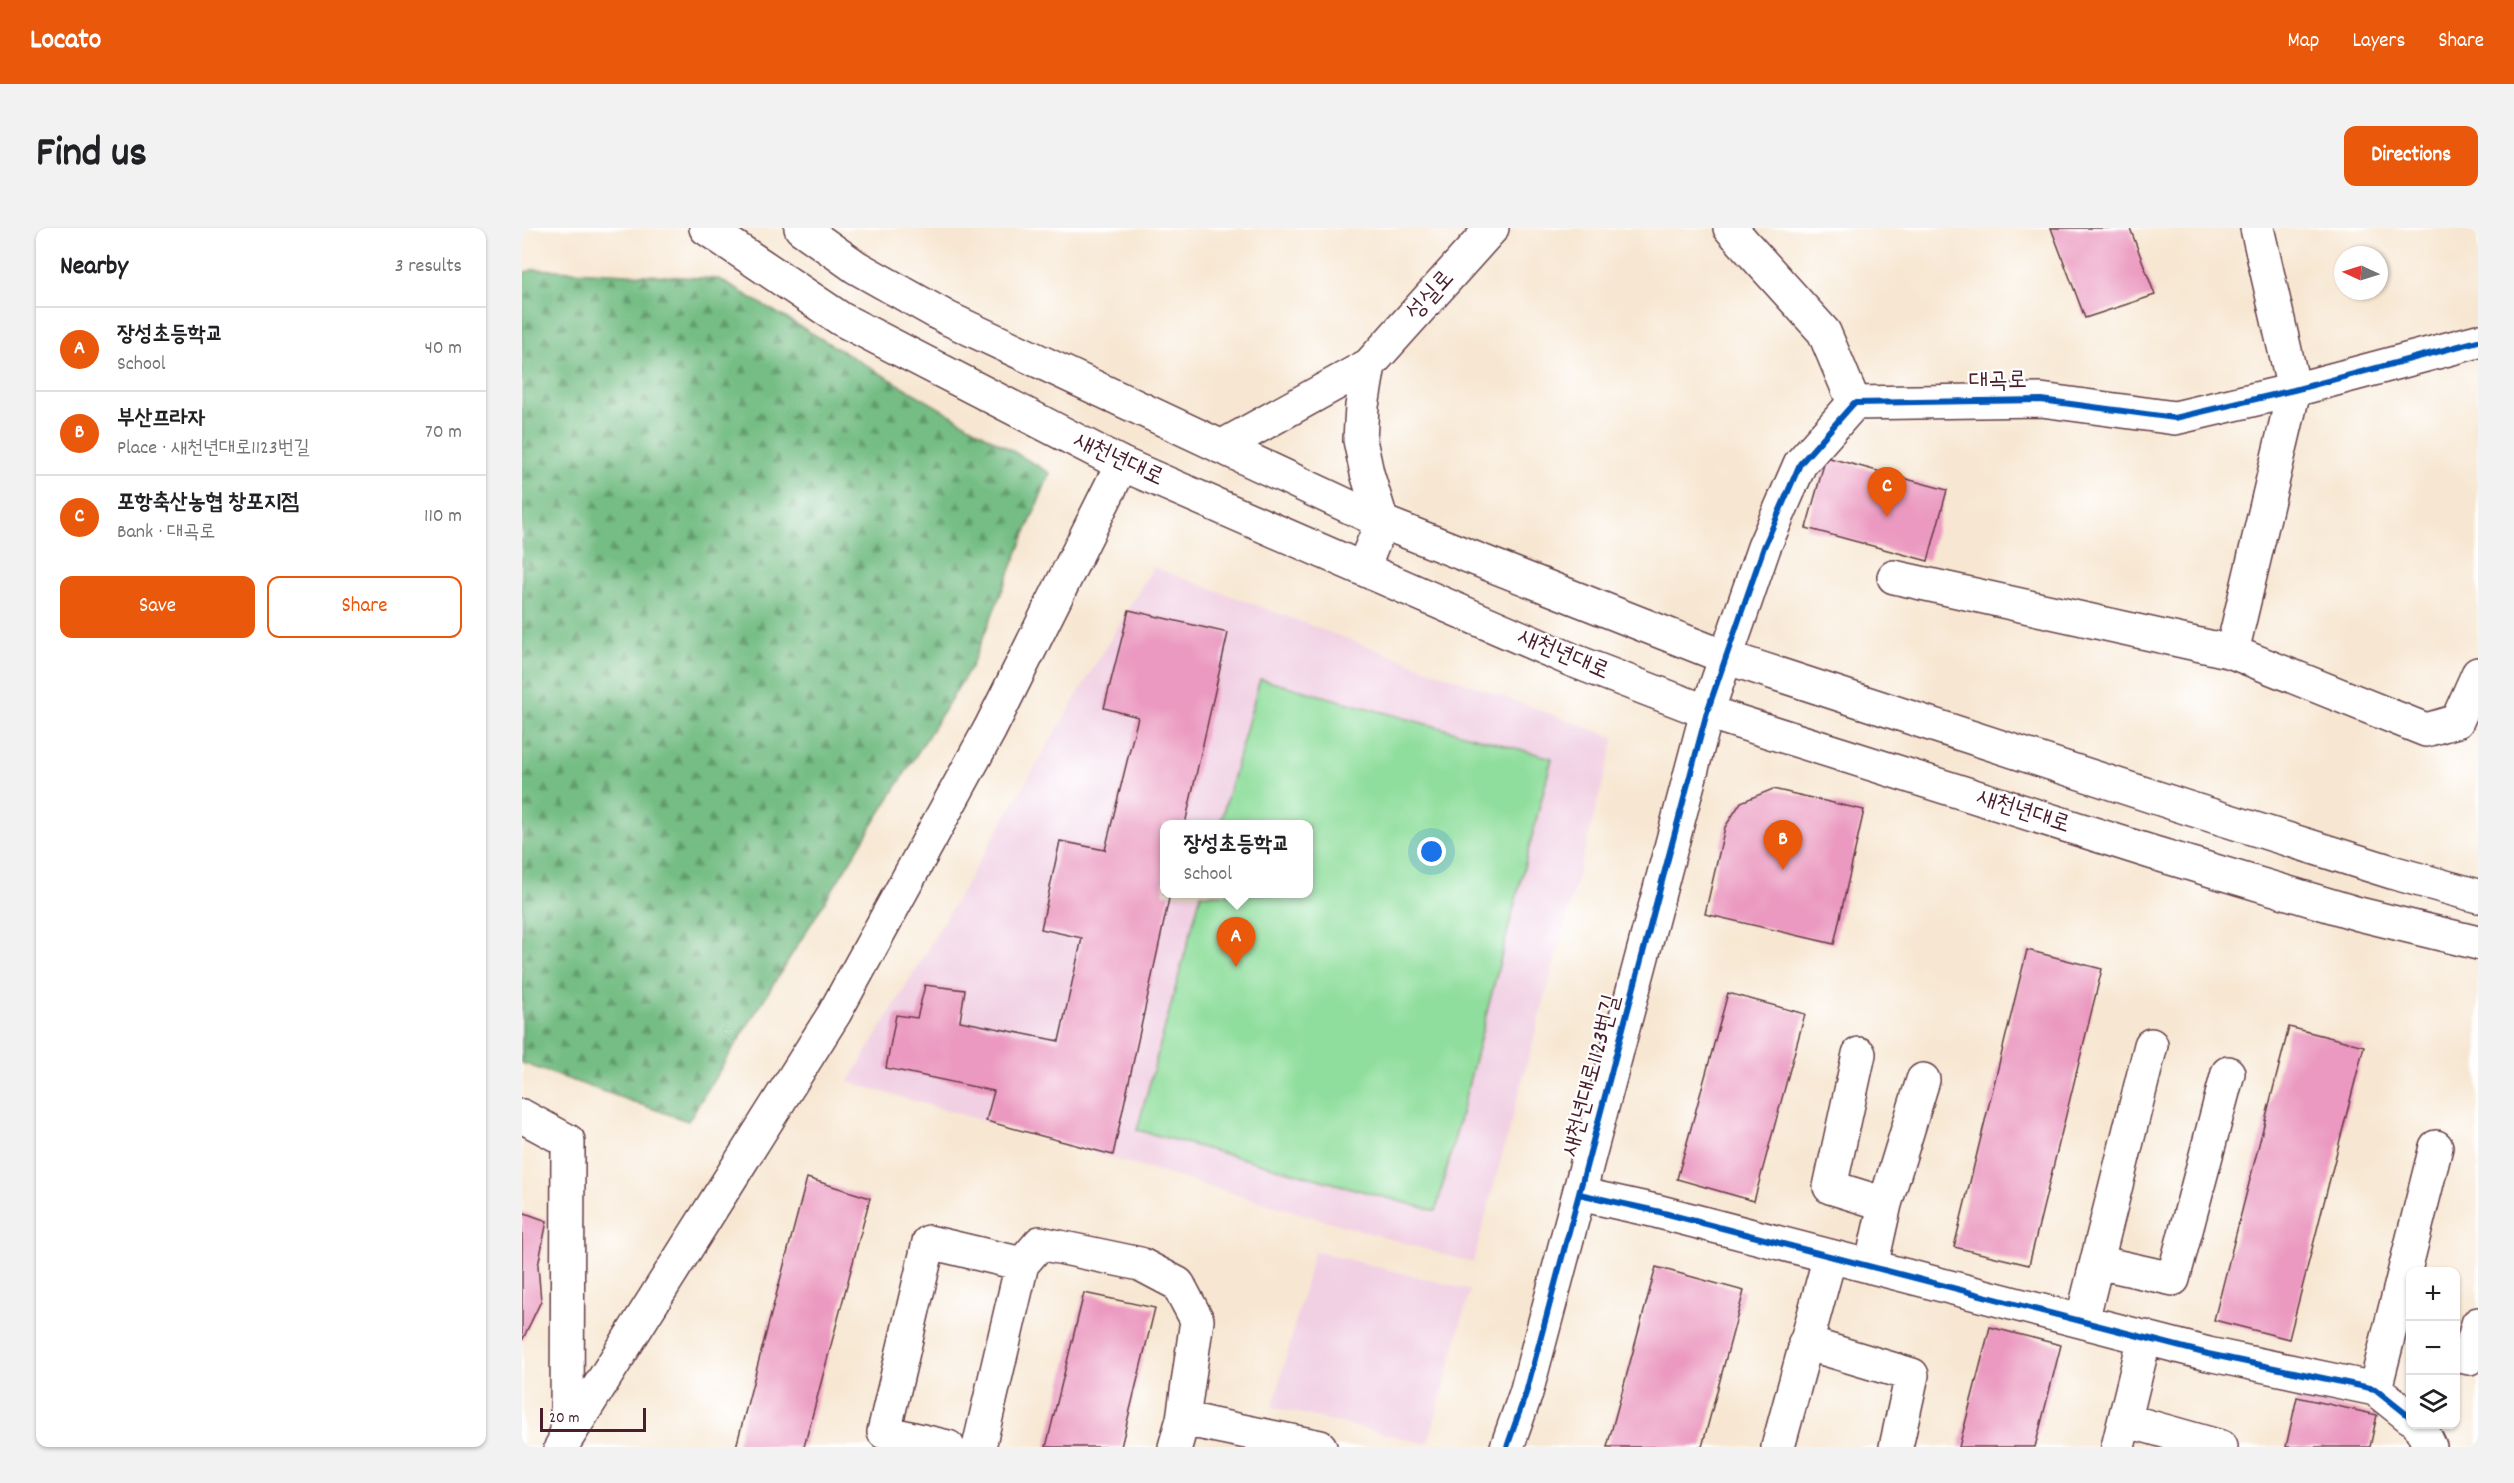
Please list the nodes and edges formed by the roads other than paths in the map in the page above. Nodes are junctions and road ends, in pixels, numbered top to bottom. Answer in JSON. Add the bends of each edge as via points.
{"nodes":[{"id":1,"x":706,"y":228,"type":"edge"},
{"id":2,"x":801,"y":228,"type":"edge"},
{"id":3,"x":1492,"y":228,"type":"edge"},
{"id":4,"x":1730,"y":228,"type":"edge"},
{"id":5,"x":2257,"y":228,"type":"edge"},
{"id":6,"x":2478,"y":341,"type":"edge"},
{"id":7,"x":1369,"y":365,"type":"junction"},
{"id":8,"x":2294,"y":390,"type":"junction"},
{"id":9,"x":1854,"y":403,"type":"junction"},
{"id":10,"x":1221,"y":447,"type":"junction"},
{"id":11,"x":1122,"y":464,"type":"junction"},
{"id":12,"x":1382,"y":522,"type":"junction"},
{"id":13,"x":1363,"y":568,"type":"junction"},
{"id":14,"x":1894,"y":577,"type":"dead end"},
{"id":15,"x":2232,"y":652,"type":"junction"},
{"id":16,"x":1725,"y":657,"type":"junction"},
{"id":17,"x":2478,"y":674,"type":"edge"},
{"id":18,"x":1707,"y":712,"type":"junction"},
{"id":19,"x":2478,"y":896,"type":"edge"},
{"id":20,"x":2478,"y":943,"type":"edge"},
{"id":21,"x":2151,"y":1045,"type":"dead end"},
{"id":22,"x":1859,"y":1054,"type":"dead end"},
{"id":23,"x":2228,"y":1073,"type":"dead end"},
{"id":24,"x":1923,"y":1080,"type":"dead end"},
{"id":25,"x":522,"y":1116,"type":"edge"},
{"id":26,"x":2436,"y":1147,"type":"dead end"},
{"id":27,"x":1579,"y":1194,"type":"junction"},
{"id":28,"x":1885,"y":1204,"type":"junction"},
{"id":29,"x":1830,"y":1256,"type":"junction"},
{"id":30,"x":2097,"y":1263,"type":"junction"},
{"id":31,"x":1022,"y":1264,"type":"junction"},
{"id":32,"x":1871,"y":1267,"type":"junction"},
{"id":33,"x":2082,"y":1322,"type":"junction"},
{"id":34,"x":2478,"y":1324,"type":"edge"},
{"id":35,"x":2145,"y":1337,"type":"junction"},
{"id":36,"x":2399,"y":1341,"type":"edge"},
{"id":37,"x":1805,"y":1343,"type":"junction"},
{"id":38,"x":2460,"y":1356,"type":"edge"},
{"id":39,"x":2375,"y":1389,"type":"junction"},
{"id":40,"x":2406,"y":1414,"type":"edge"},
{"id":41,"x":2421,"y":1429,"type":"edge"},
{"id":42,"x":1179,"y":1433,"type":"edge"},
{"id":43,"x":2121,"y":1433,"type":"edge"},
{"id":44,"x":882,"y":1440,"type":"edge"},
{"id":45,"x":1262,"y":1441,"type":"edge"},
{"id":46,"x":559,"y":1443,"type":"edge"},
{"id":47,"x":948,"y":1447,"type":"edge"},
{"id":48,"x":979,"y":1447,"type":"edge"},
{"id":49,"x":1320,"y":1447,"type":"edge"},
{"id":50,"x":1507,"y":1447,"type":"edge"},
{"id":51,"x":1778,"y":1447,"type":"edge"},
{"id":52,"x":1896,"y":1447,"type":"edge"},
{"id":53,"x":2220,"y":1447,"type":"edge"},
{"id":54,"x":2430,"y":1447,"type":"edge"}],
"edges":[{"from":1,"to":11,"type":"street","name":"새천년대로","via":[[841,319]]},
{"from":2,"to":10,"type":"street","via":[[856,267],[947,318]]},
{"from":3,"to":7,"type":"street","name":"성실로"},
{"from":4,"to":9,"type":"street","via":[[1824,332]]},
{"from":5,"to":8,"type":"street"},
{"from":6,"to":8,"type":"street","name":"대곡로"},
{"from":7,"to":10,"type":"street"},
{"from":7,"to":12,"type":"street","via":[[1360,440]]},
{"from":8,"to":9,"type":"street","name":"대곡로","via":[[2175,418],[2042,400]]},
{"from":8,"to":15,"type":"street"},
{"from":9,"to":16,"type":"street","via":[[1800,464],[1764,547]]},
{"from":10,"to":12,"type":"street"},
{"from":11,"to":13,"type":"street","name":"새천년대로"},
{"from":11,"to":46,"type":"street","via":[[990,729],[834,1014]]},
{"from":12,"to":13,"type":"street"},
{"from":12,"to":16,"type":"street"},
{"from":13,"to":18,"type":"street","name":"새천년대로","via":[[1572,660]]},
{"from":14,"to":15,"type":"street"},
{"from":15,"to":17,"type":"street","via":[[2426,730],[2457,721]]},
{"from":16,"to":18,"type":"street"},
{"from":16,"to":19,"type":"street","via":[[2188,808]]},
{"from":18,"to":20,"type":"street","name":"새천년대로","via":[[2154,853],[2359,914]]},
{"from":18,"to":27,"type":"street","name":"새천년대로1123번길"},
{"from":21,"to":30,"type":"street"},
{"from":22,"to":28,"type":"street","via":[[1830,1187]]},
{"from":23,"to":30,"type":"street","via":[[2173,1279]]},
{"from":24,"to":28,"type":"street"},
{"from":25,"to":46,"type":"street","via":[[568,1141]]},
{"from":26,"to":36,"type":"street"},
{"from":27,"to":29,"type":"street"},
{"from":27,"to":50,"type":"street","name":"새천년대로1123번길","via":[[1526,1393]]},
{"from":28,"to":32,"type":"street"},
{"from":29,"to":32,"type":"street"},
{"from":29,"to":37,"type":"street"},
{"from":30,"to":33,"type":"street"},
{"from":31,"to":42,"type":"street","via":[[1040,1243],[1140,1264],[1178,1284],[1197,1320]]},
{"from":31,"to":44,"type":"street","via":[[929,1242]]},
{"from":31,"to":48,"type":"street"},
{"from":32,"to":33,"type":"street"},
{"from":33,"to":35,"type":"street"},
{"from":34,"to":38,"type":"street","via":[[2469,1358]]},
{"from":35,"to":39,"type":"street"},
{"from":35,"to":43,"type":"street"},
{"from":36,"to":39,"type":"street"},
{"from":37,"to":51,"type":"street"},
{"from":37,"to":52,"type":"street","via":[[1912,1375]]},
{"from":39,"to":40,"type":"street"},
{"from":41,"to":54,"type":"street"},
{"from":42,"to":45,"type":"street"},
{"from":43,"to":53,"type":"street"},
{"from":44,"to":47,"type":"street"},
{"from":45,"to":49,"type":"street"}]}
